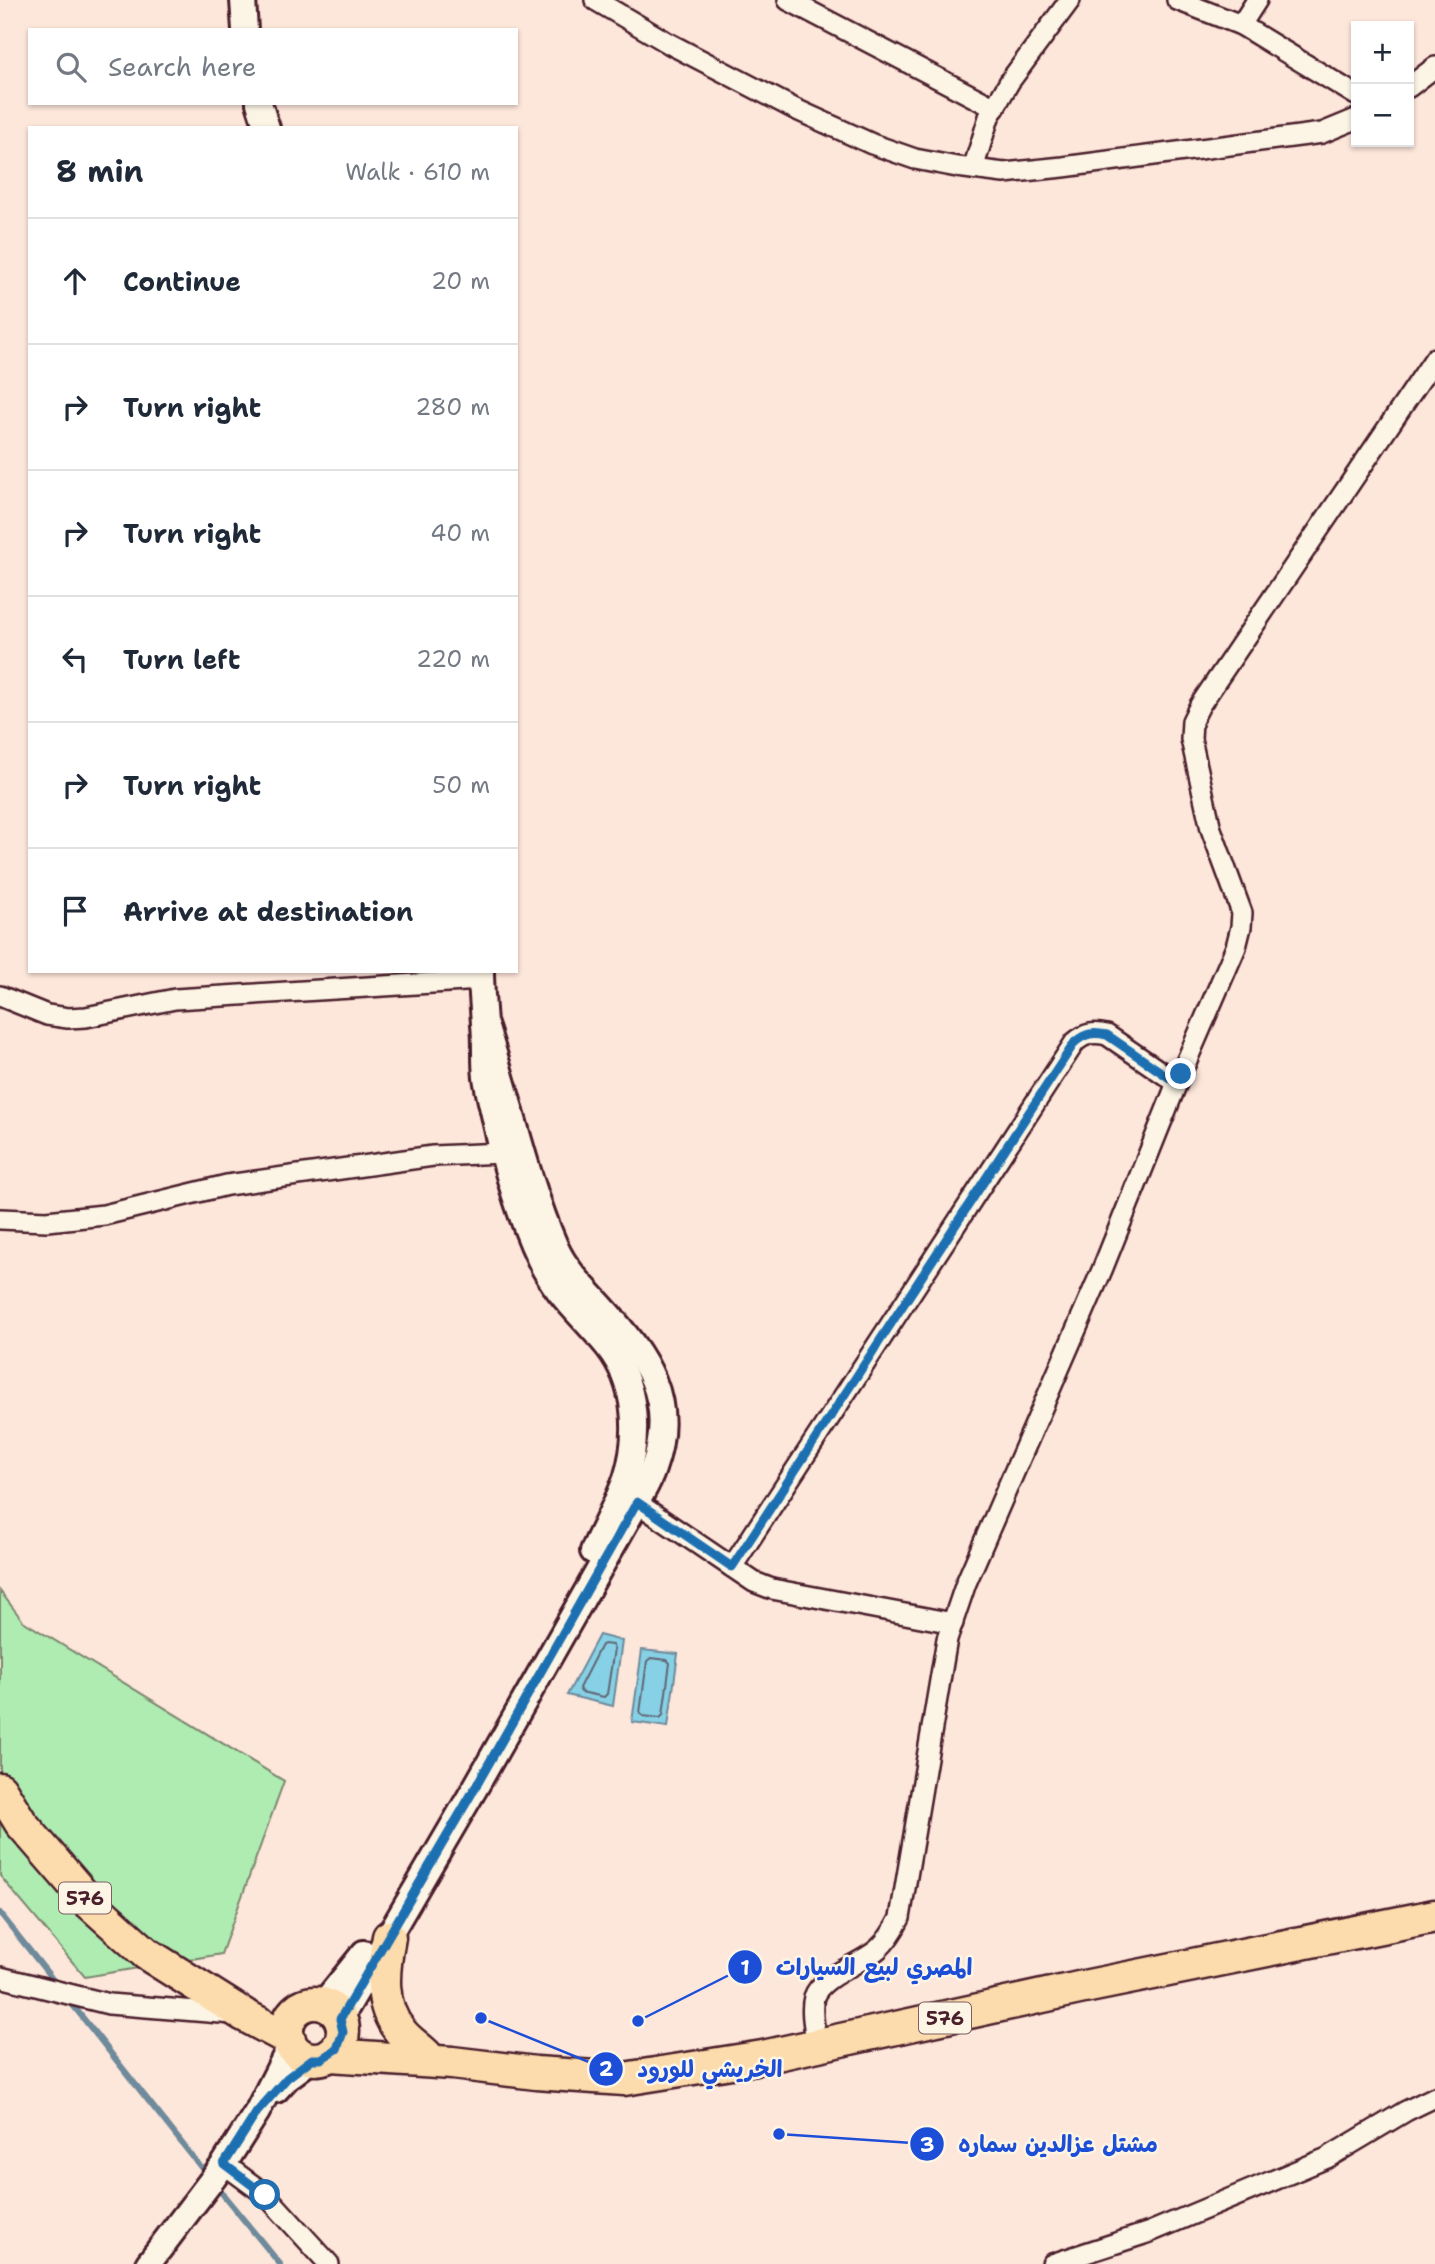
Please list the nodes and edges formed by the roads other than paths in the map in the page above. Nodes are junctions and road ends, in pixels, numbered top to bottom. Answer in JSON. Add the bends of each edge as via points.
{"nodes":[{"id":1,"x":243,"y":0,"type":"edge"},
{"id":2,"x":595,"y":0,"type":"edge"},
{"id":3,"x":788,"y":0,"type":"edge"},
{"id":4,"x":1070,"y":0,"type":"edge"},
{"id":5,"x":1177,"y":0,"type":"edge"},
{"id":6,"x":1257,"y":0,"type":"edge"},
{"id":7,"x":1241,"y":25,"type":"junction"},
{"id":8,"x":245,"y":28,"type":"edge"},
{"id":9,"x":1435,"y":67,"type":"edge"},
{"id":10,"x":1413,"y":84,"type":"edge"},
{"id":11,"x":1351,"y":92,"type":"edge"},
{"id":12,"x":260,"y":105,"type":"edge"},
{"id":13,"x":995,"y":108,"type":"junction"},
{"id":14,"x":1351,"y":121,"type":"edge"},
{"id":15,"x":266,"y":126,"type":"edge"},
{"id":16,"x":973,"y":169,"type":"junction"},
{"id":17,"x":1435,"y":358,"type":"edge"},
{"id":18,"x":481,"y":976,"type":"edge"},
{"id":19,"x":0,"y":996,"type":"edge"},
{"id":20,"x":485,"y":1025,"type":"junction"},
{"id":21,"x":1177,"y":1083,"type":"junction"},
{"id":22,"x":503,"y":1153,"type":"junction"},
{"id":23,"x":0,"y":1219,"type":"edge"},
{"id":24,"x":628,"y":1497,"type":"junction"},
{"id":25,"x":732,"y":1567,"type":"junction"},
{"id":26,"x":953,"y":1623,"type":"junction"},
{"id":27,"x":0,"y":1788,"type":"edge"},
{"id":28,"x":417,"y":1886,"type":"junction"},
{"id":29,"x":1435,"y":1916,"type":"edge"},
{"id":30,"x":389,"y":1937,"type":"junction"},
{"id":31,"x":0,"y":1978,"type":"edge"},
{"id":32,"x":193,"y":1984,"type":"junction"},
{"id":33,"x":327,"y":2014,"type":"junction"},
{"id":34,"x":244,"y":2015,"type":"junction"},
{"id":35,"x":817,"y":2046,"type":"junction"},
{"id":36,"x":305,"y":2049,"type":"junction"},
{"id":37,"x":439,"y":2059,"type":"junction"},
{"id":38,"x":1435,"y":2097,"type":"edge"},
{"id":39,"x":224,"y":2164,"type":"junction"},
{"id":40,"x":148,"y":2264,"type":"edge"},
{"id":41,"x":329,"y":2264,"type":"edge"},
{"id":42,"x":1052,"y":2264,"type":"edge"}],
"edges":[{"from":1,"to":8,"type":"street"},
{"from":2,"to":16,"type":"street","via":[[682,50],[872,144],[915,159]]},
{"from":3,"to":13,"type":"street"},
{"from":4,"to":13,"type":"street"},
{"from":5,"to":7,"type":"street"},
{"from":6,"to":7,"type":"street"},
{"from":7,"to":11,"type":"street"},
{"from":9,"to":10,"type":"street"},
{"from":12,"to":15,"type":"street"},
{"from":13,"to":16,"type":"street"},
{"from":14,"to":16,"type":"street","via":[[1322,133],[1211,148],[1004,173]]},
{"from":17,"to":21,"type":"street","via":[[1192,720],[1191,739],[1211,829],[1242,913],[1236,947]]},
{"from":18,"to":19,"type":"street","via":[[175,999],[68,1018],[47,1015]]},
{"from":18,"to":20,"type":"street"},
{"from":20,"to":22,"type":"street","via":[[486,1077]]},
{"from":20,"to":24,"type":"street","via":[[559,1255],[631,1341],[657,1387],[662,1415],[653,1471]]},
{"from":21,"to":25,"type":"street","via":[[1107,1035],[1084,1034],[1075,1042]]},
{"from":21,"to":26,"type":"street"},
{"from":22,"to":23,"type":"street","via":[[433,1156],[227,1185],[104,1214],[47,1221]]},
{"from":22,"to":24,"type":"street","via":[[524,1224],[541,1262],[623,1371],[634,1416],[625,1479]]},
{"from":24,"to":25,"type":"street"},
{"from":24,"to":28,"type":"street","via":[[538,1674]]},
{"from":25,"to":26,"type":"street","via":[[772,1589]]},
{"from":26,"to":35,"type":"street","via":[[900,1918],[877,1950],[817,1991],[813,2012]]},
{"from":27,"to":32,"type":"main road","number":"576","via":[[21,1823],[90,1903],[147,1954]]},
{"from":28,"to":30,"type":"street"},
{"from":28,"to":33,"type":"street"},
{"from":29,"to":35,"type":"main road","number":"576"},
{"from":30,"to":33,"type":"street"},
{"from":30,"to":37,"type":"main road","via":[[383,1988],[392,2020],[402,2033]]},
{"from":31,"to":34,"type":"street","via":[[109,2004]]},
{"from":32,"to":33,"type":"main road"},
{"from":32,"to":34,"type":"main road"},
{"from":33,"to":36,"type":"main road","via":[[341,2040],[337,2049]]},
{"from":33,"to":36,"type":"main road","via":[[292,2016],[288,2024]]},
{"from":33,"to":37,"type":"main road"},
{"from":34,"to":36,"type":"main road"},
{"from":35,"to":37,"type":"main road","number":"576","via":[[624,2078],[536,2073]]},
{"from":36,"to":37,"type":"main road"},
{"from":36,"to":39,"type":"street"},
{"from":38,"to":42,"type":"street","via":[[1327,2158],[1150,2232]]},
{"from":39,"to":40,"type":"street"},
{"from":39,"to":41,"type":"street","via":[[265,2195]]}]}
